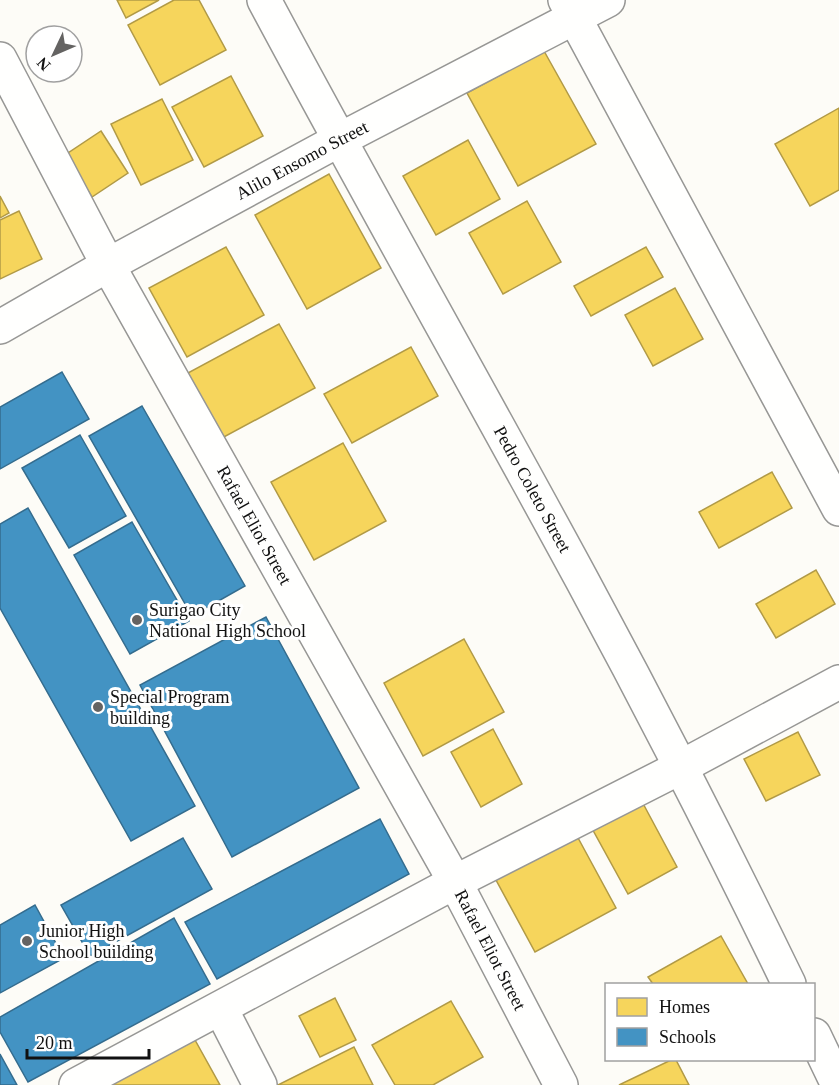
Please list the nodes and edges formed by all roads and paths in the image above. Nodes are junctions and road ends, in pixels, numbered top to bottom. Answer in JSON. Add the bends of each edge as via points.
{"nodes":[{"id":1,"x":264,"y":0,"type":"edge"},
{"id":2,"x":608,"y":0,"type":"edge"},
{"id":3,"x":570,"y":8,"type":"edge"},
{"id":4,"x":0,"y":59,"type":"edge"},
{"id":5,"x":339,"y":140,"type":"junction"},
{"id":6,"x":108,"y":265,"type":"junction"},
{"id":7,"x":0,"y":327,"type":"edge"},
{"id":8,"x":839,"y":509,"type":"edge"},
{"id":9,"x":839,"y":682,"type":"edge"},
{"id":10,"x":681,"y":766,"type":"junction"},
{"id":11,"x":455,"y":882,"type":"junction"},
{"id":12,"x":789,"y":983,"type":"edge"},
{"id":13,"x":221,"y":1009,"type":"junction"},
{"id":14,"x":815,"y":1039,"type":"edge"},
{"id":15,"x":75,"y":1085,"type":"edge"},
{"id":16,"x":260,"y":1085,"type":"edge"},
{"id":17,"x":561,"y":1085,"type":"edge"},
{"id":18,"x":838,"y":1085,"type":"edge"}],
"edges":[{"from":1,"to":5,"type":"street","name":"Pedro Coleto Street"},
{"from":2,"to":3,"type":"street","name":"Alilo Ensomo Street"},
{"from":3,"to":5,"type":"street","name":"Alilo Ensomo Street"},
{"from":3,"to":8,"type":"street"},
{"from":4,"to":6,"type":"street","name":"Rafael Eliot Street"},
{"from":5,"to":6,"type":"street","name":"Alilo Ensomo Street"},
{"from":5,"to":10,"type":"street","name":"Pedro Coleto Street"},
{"from":6,"to":7,"type":"street","name":"Alilo Ensomo Street"},
{"from":6,"to":11,"type":"street","name":"Rafael Eliot Street"},
{"from":9,"to":10,"type":"street"},
{"from":10,"to":11,"type":"street"},
{"from":10,"to":12,"type":"street","name":"Pedro Coleto Street"},
{"from":11,"to":13,"type":"street"},
{"from":11,"to":17,"type":"street","name":"Rafael Eliot Street"},
{"from":13,"to":15,"type":"street"},
{"from":13,"to":16,"type":"street"},
{"from":14,"to":18,"type":"street"}]}
